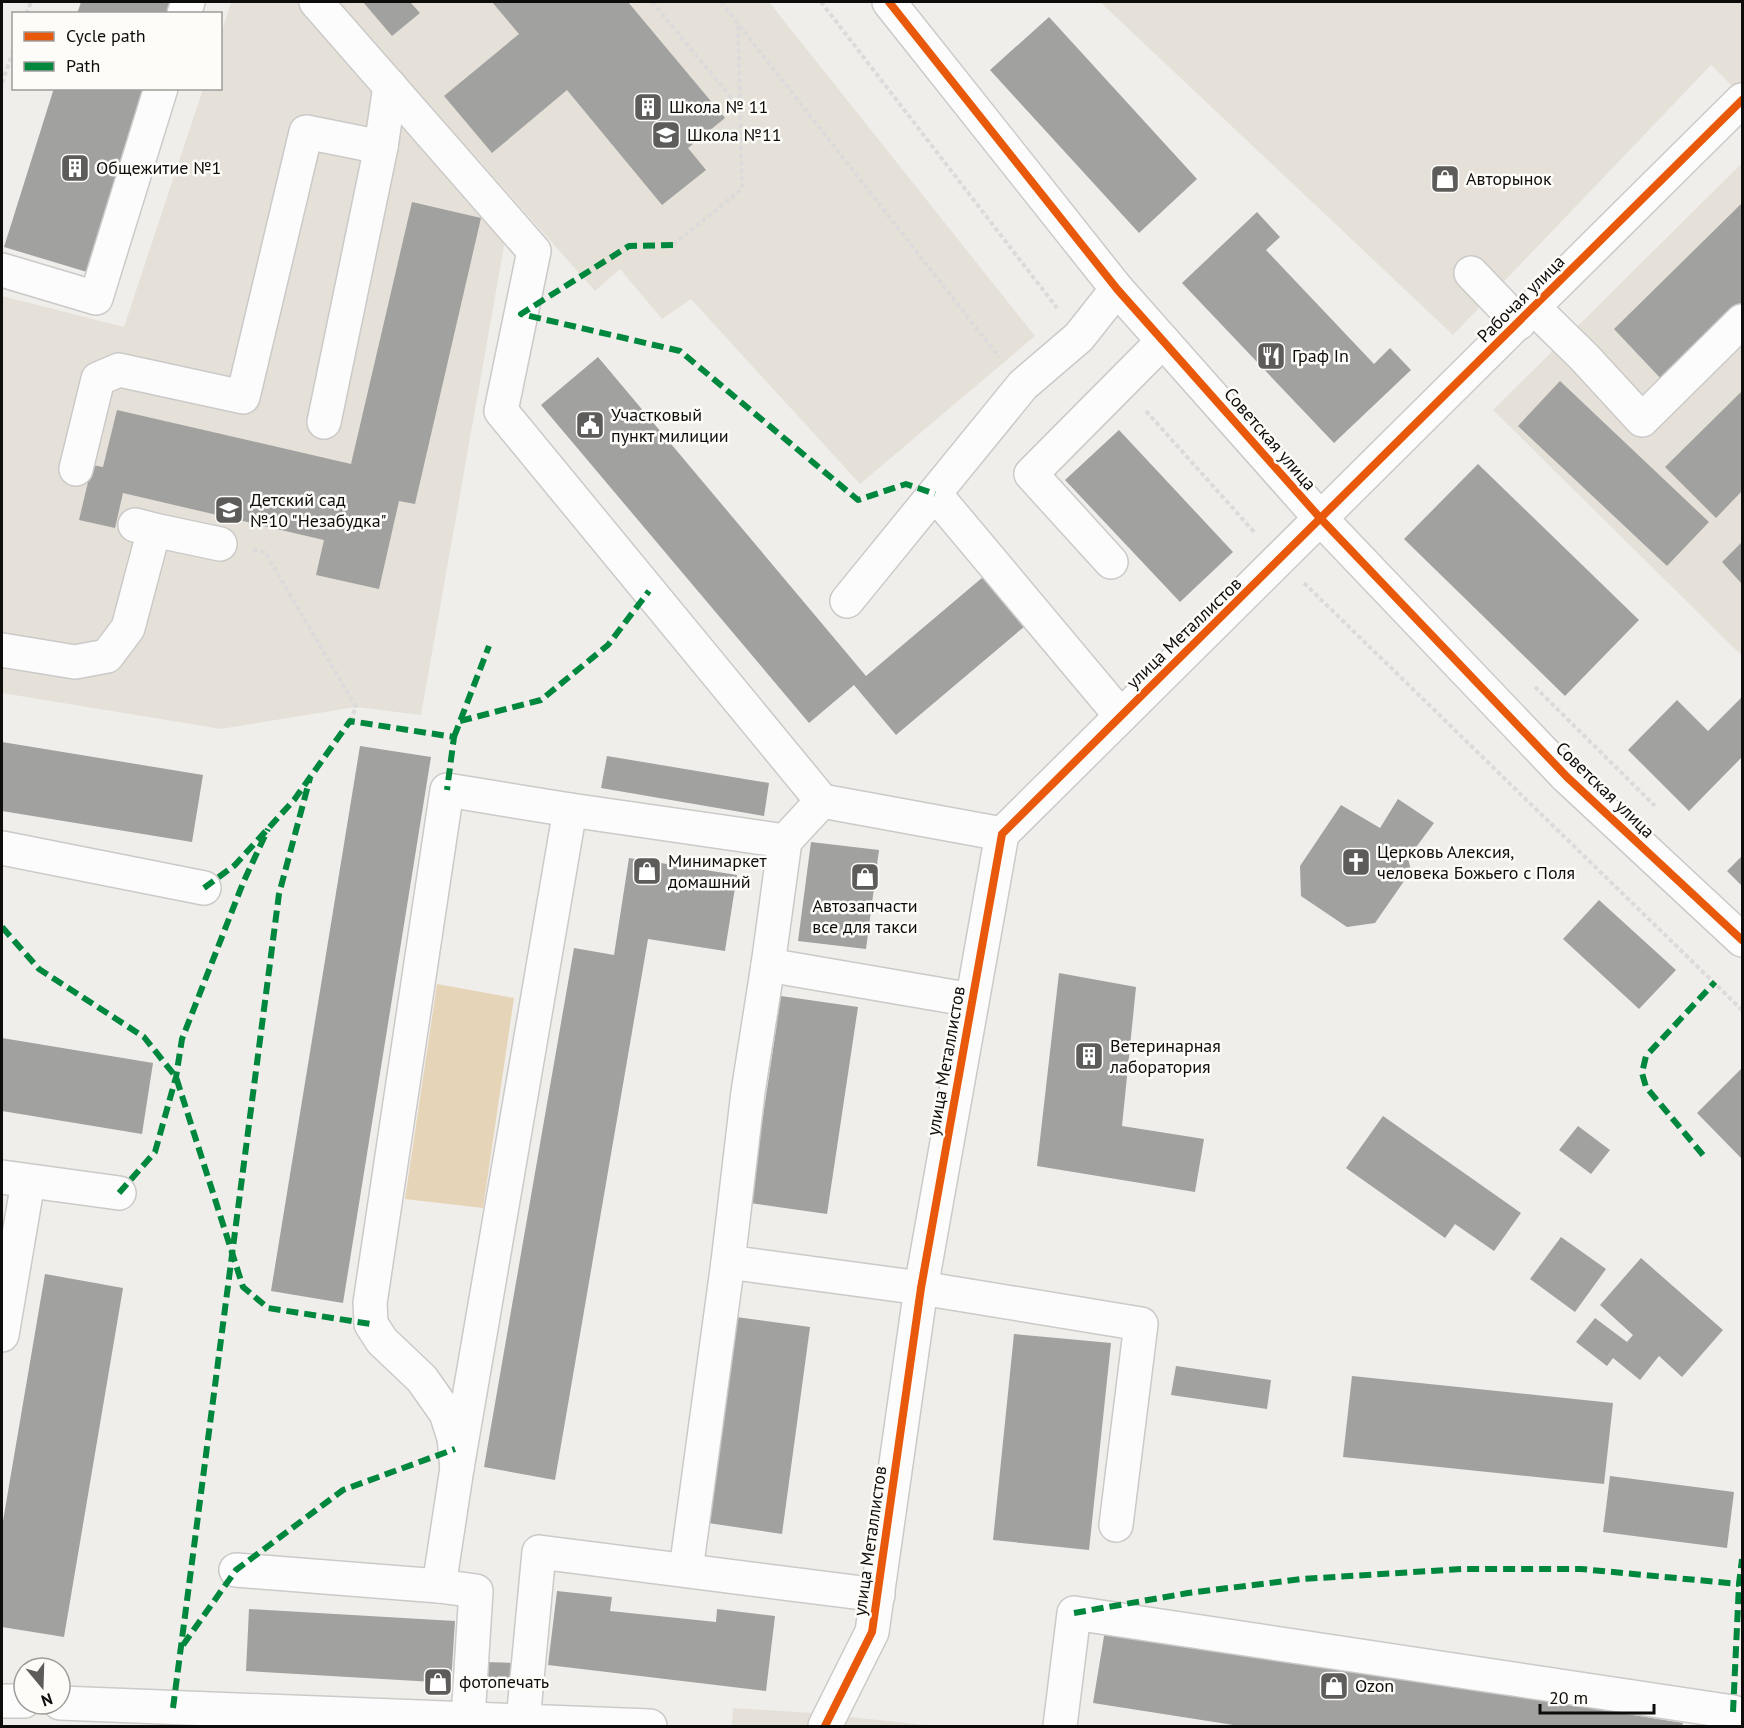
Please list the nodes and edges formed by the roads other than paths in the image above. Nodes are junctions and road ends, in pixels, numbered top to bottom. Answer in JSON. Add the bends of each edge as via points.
{"nodes":[{"id":1,"x":316,"y":2,"type":"edge"},
{"id":2,"x":889,"y":2,"type":"edge"},
{"id":3,"x":390,"y":86,"type":"junction"},
{"id":4,"x":160,"y":90,"type":"edge"},
{"id":5,"x":1743,"y":100,"type":"edge"},
{"id":6,"x":381,"y":147,"type":"junction"},
{"id":7,"x":2,"y":270,"type":"edge"},
{"id":8,"x":1472,"y":273,"type":"dead end"},
{"id":9,"x":1118,"y":289,"type":"junction"},
{"id":10,"x":1526,"y":316,"type":"junction"},
{"id":11,"x":1743,"y":321,"type":"edge"},
{"id":12,"x":1163,"y":341,"type":"junction"},
{"id":13,"x":324,"y":422,"type":"dead end"},
{"id":14,"x":76,"y":469,"type":"dead end"},
{"id":15,"x":935,"y":494,"type":"junction"},
{"id":16,"x":1321,"y":519,"type":"junction"},
{"id":17,"x":220,"y":544,"type":"road end"},
{"id":18,"x":1110,"y":562,"type":"dead end"},
{"id":19,"x":847,"y":602,"type":"dead end"},
{"id":20,"x":2,"y":650,"type":"edge"},
{"id":21,"x":1121,"y":716,"type":"junction"},
{"id":22,"x":822,"y":801,"type":"junction"},
{"id":23,"x":570,"y":810,"type":"junction"},
{"id":24,"x":1002,"y":834,"type":"junction"},
{"id":25,"x":785,"y":841,"type":"junction"},
{"id":26,"x":2,"y":848,"type":"edge"},
{"id":27,"x":204,"y":888,"type":"dead end"},
{"id":28,"x":1743,"y":940,"type":"edge"},
{"id":29,"x":768,"y":966,"type":"junction"},
{"id":30,"x":972,"y":1000,"type":"junction"},
{"id":31,"x":15,"y":1180,"type":"edge"},
{"id":32,"x":119,"y":1193,"type":"dead end"},
{"id":33,"x":728,"y":1262,"type":"junction"},
{"id":34,"x":921,"y":1288,"type":"junction"},
{"id":35,"x":2,"y":1335,"type":"edge"},
{"id":36,"x":457,"y":1468,"type":"junction"},
{"id":37,"x":1116,"y":1525,"type":"dead end"},
{"id":38,"x":236,"y":1570,"type":"dead end"},
{"id":39,"x":686,"y":1570,"type":"junction"},
{"id":40,"x":439,"y":1586,"type":"junction"},
{"id":41,"x":878,"y":1595,"type":"junction"},
{"id":42,"x":72,"y":1704,"type":"edge"},
{"id":43,"x":1732,"y":1714,"type":"edge"},
{"id":44,"x":468,"y":1719,"type":"junction"},
{"id":45,"x":524,"y":1721,"type":"junction"},
{"id":46,"x":392,"y":1722,"type":"edge"},
{"id":47,"x":569,"y":1724,"type":"edge"},
{"id":48,"x":650,"y":1726,"type":"edge"},
{"id":49,"x":825,"y":1726,"type":"edge"},
{"id":50,"x":1060,"y":1726,"type":"edge"}],
"edges":[{"from":1,"to":3,"type":"street"},
{"from":2,"to":9,"type":"street","name":"Советская улица"},
{"from":3,"to":6,"type":"street"},
{"from":3,"to":22,"type":"street","via":[[534,251],[501,411]]},
{"from":4,"to":7,"type":"street","via":[[96,298]]},
{"from":5,"to":10,"type":"street","name":"Рабочая улица"},
{"from":6,"to":13,"type":"street"},
{"from":6,"to":14,"type":"street","via":[[306,132],[243,397],[119,370],[98,379]]},
{"from":8,"to":10,"type":"street"},
{"from":9,"to":12,"type":"street","name":"Советская улица"},
{"from":9,"to":15,"type":"street","via":[[1079,337],[1023,385]]},
{"from":10,"to":11,"type":"street","via":[[1584,357],[1642,420]]},
{"from":10,"to":16,"type":"street","name":"Рабочая улица"},
{"from":12,"to":16,"type":"street","name":"Советская улица"},
{"from":12,"to":18,"type":"street","via":[[1031,474]]},
{"from":15,"to":19,"type":"street"},
{"from":15,"to":21,"type":"street"},
{"from":16,"to":21,"type":"street","name":"улица Металлистов"},
{"from":16,"to":28,"type":"street","name":"Советская улица","via":[[1567,777]]},
{"from":17,"to":20,"type":"street","via":[[145,528],[128,628],[107,656],[75,662]]},
{"from":21,"to":24,"type":"street","name":"улица Металлистов"},
{"from":22,"to":24,"type":"street"},
{"from":22,"to":25,"type":"street"},
{"from":23,"to":25,"type":"street"},
{"from":23,"to":36,"type":"street"},
{"from":23,"to":36,"type":"street","via":[[447,790],[370,1303],[371,1324],[382,1341],[422,1379],[446,1413]]},
{"from":24,"to":30,"type":"street","name":"улица Металлистов"},
{"from":25,"to":29,"type":"street"},
{"from":26,"to":27,"type":"street"},
{"from":29,"to":30,"type":"street"},
{"from":29,"to":33,"type":"street"},
{"from":30,"to":34,"type":"street","name":"улица Металлистов"},
{"from":31,"to":32,"type":"street"},
{"from":31,"to":35,"type":"street"},
{"from":33,"to":34,"type":"street"},
{"from":33,"to":39,"type":"street"},
{"from":34,"to":37,"type":"street","via":[[1141,1324]]},
{"from":34,"to":41,"type":"street","name":"улица Металлистов"},
{"from":36,"to":40,"type":"street"},
{"from":38,"to":40,"type":"street"},
{"from":39,"to":41,"type":"street"},
{"from":39,"to":45,"type":"street","via":[[538,1552]]},
{"from":40,"to":44,"type":"street","via":[[476,1591]]},
{"from":41,"to":49,"type":"street","name":"улица Металлистов","via":[[872,1632]]},
{"from":42,"to":46,"type":"street"},
{"from":43,"to":50,"type":"street","via":[[1074,1613]]},
{"from":44,"to":45,"type":"street"},
{"from":44,"to":46,"type":"street"},
{"from":45,"to":47,"type":"street"},
{"from":47,"to":48,"type":"street"}]}
